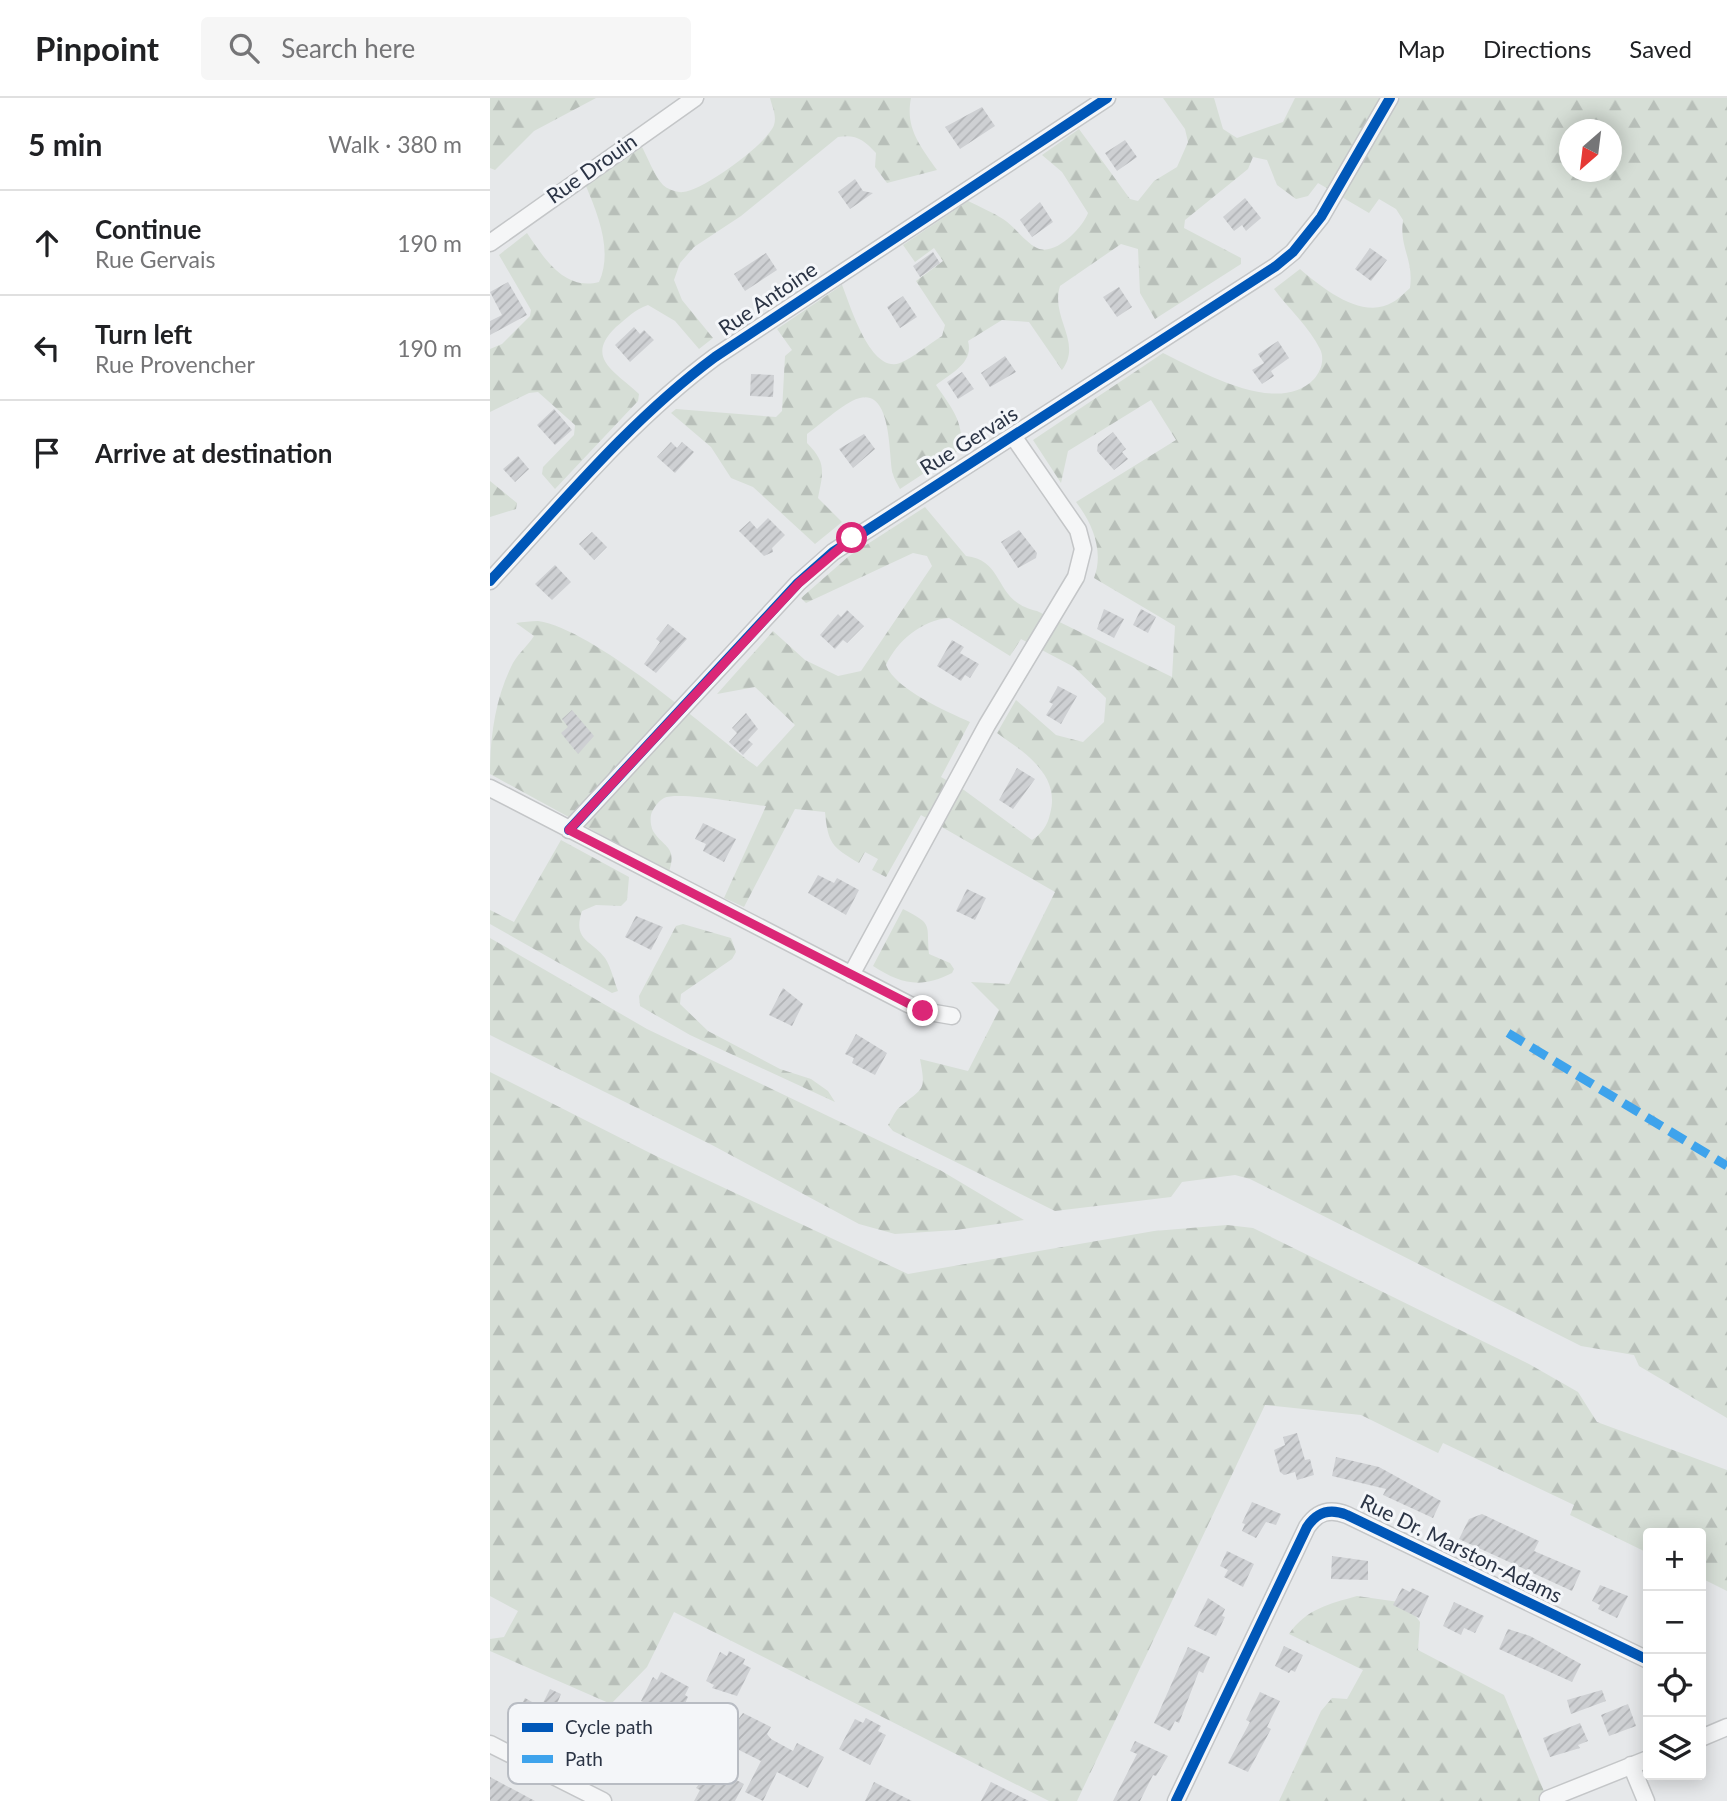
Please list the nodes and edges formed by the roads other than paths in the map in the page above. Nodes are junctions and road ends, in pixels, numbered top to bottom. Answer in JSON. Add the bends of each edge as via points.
{"nodes":[{"id":1,"x":695,"y":98,"type":"edge"},
{"id":2,"x":1107,"y":98,"type":"edge"},
{"id":3,"x":1390,"y":98,"type":"edge"},
{"id":4,"x":490,"y":243,"type":"edge"},
{"id":5,"x":1013,"y":436,"type":"junction"},
{"id":6,"x":490,"y":582,"type":"edge"},
{"id":7,"x":490,"y":788,"type":"edge"},
{"id":8,"x":569,"y":830,"type":"junction"},
{"id":9,"x":851,"y":975,"type":"junction"},
{"id":10,"x":952,"y":1016,"type":"dead end"},
{"id":11,"x":1643,"y":1658,"type":"edge"},
{"id":12,"x":1727,"y":1727,"type":"edge"},
{"id":13,"x":1706,"y":1736,"type":"edge"},
{"id":14,"x":490,"y":1744,"type":"edge"},
{"id":15,"x":508,"y":1753,"type":"edge"},
{"id":16,"x":1643,"y":1761,"type":"edge"},
{"id":17,"x":1631,"y":1765,"type":"junction"},
{"id":18,"x":569,"y":1784,"type":"edge"},
{"id":19,"x":1548,"y":1799,"type":"dead end"},
{"id":20,"x":603,"y":1801,"type":"edge"},
{"id":21,"x":1176,"y":1801,"type":"edge"},
{"id":22,"x":1646,"y":1801,"type":"edge"}],
"edges":[{"from":1,"to":4,"type":"street","name":"Rue Drouin"},
{"from":2,"to":6,"type":"street","name":"Rue Antoine","via":[[675,387]]},
{"from":3,"to":5,"type":"street","name":"Rue Gervais","via":[[1321,217],[1293,252]]},
{"from":5,"to":8,"type":"street","name":"Rue Gervais","via":[[852,538],[815,567]]},
{"from":5,"to":9,"type":"street","via":[[1078,530],[1083,558]]},
{"from":7,"to":8,"type":"street"},
{"from":8,"to":9,"type":"street"},
{"from":9,"to":10,"type":"street","via":[[923,1011]]},
{"from":11,"to":21,"type":"street","name":"Rue Dr. Marston-Adams","via":[[1347,1515],[1320,1514],[1307,1527]]},
{"from":12,"to":13,"type":"street"},
{"from":14,"to":15,"type":"street"},
{"from":16,"to":17,"type":"street"},
{"from":17,"to":19,"type":"street"},
{"from":17,"to":22,"type":"street"},
{"from":18,"to":20,"type":"street"}]}
